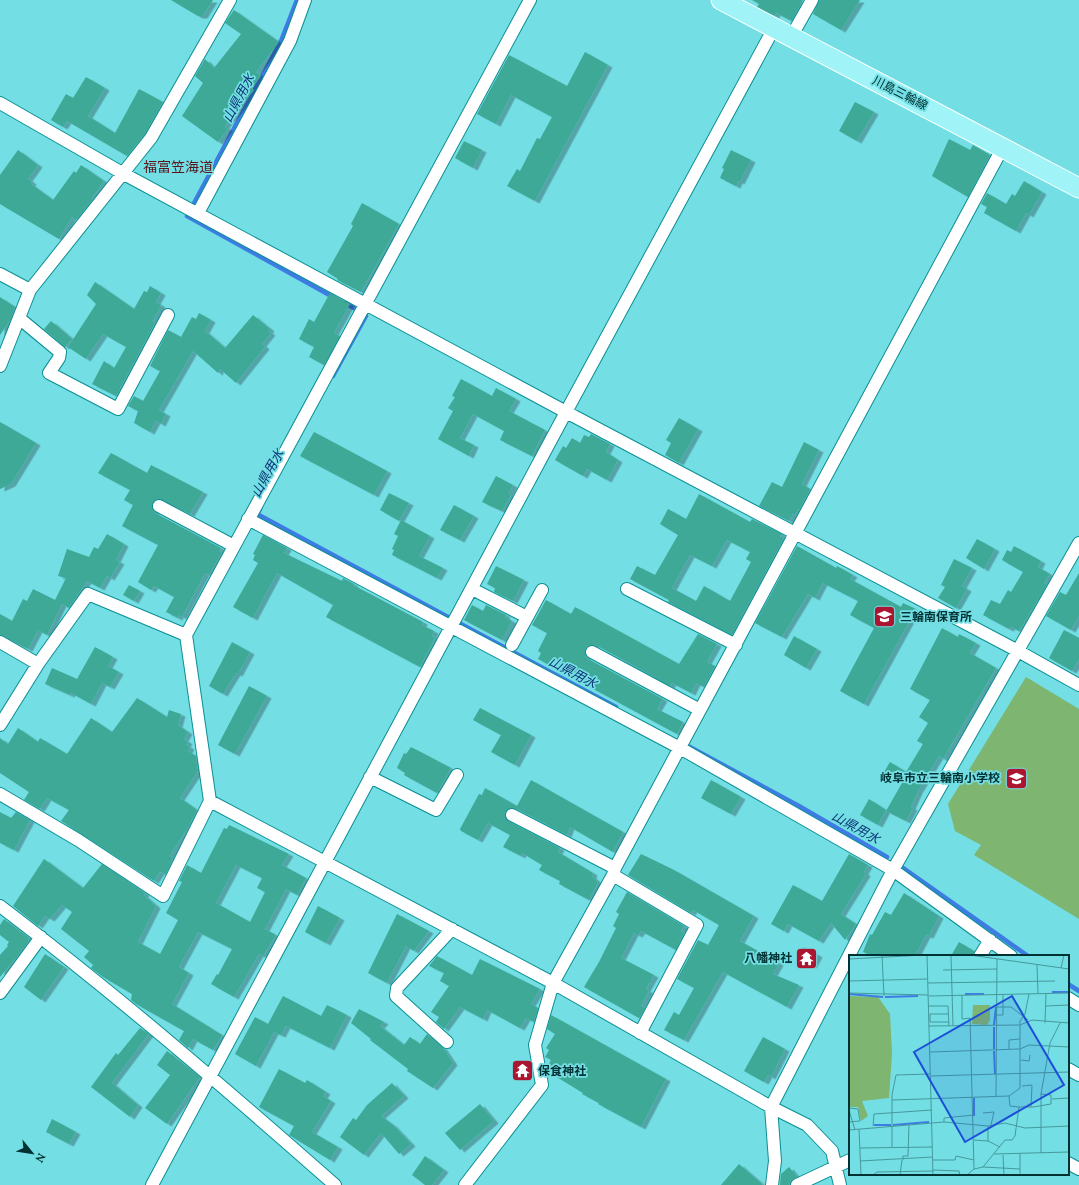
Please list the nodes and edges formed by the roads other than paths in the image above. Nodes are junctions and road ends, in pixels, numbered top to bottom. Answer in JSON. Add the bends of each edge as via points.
{"nodes":[{"id":1,"x":230,"y":0,"type":"edge"},
{"id":2,"x":305,"y":0,"type":"edge"},
{"id":3,"x":530,"y":0,"type":"edge"},
{"id":4,"x":721,"y":0,"type":"edge"},
{"id":5,"x":812,"y":0,"type":"edge"},
{"id":6,"x":774,"y":28,"type":"junction"},
{"id":7,"x":792,"y":37,"type":"junction"},
{"id":8,"x":0,"y":103,"type":"edge"},
{"id":9,"x":1003,"y":147,"type":"junction"},
{"id":10,"x":124,"y":174,"type":"junction"},
{"id":11,"x":1079,"y":188,"type":"edge"},
{"id":12,"x":198,"y":213,"type":"junction"},
{"id":13,"x":0,"y":274,"type":"edge"},
{"id":14,"x":30,"y":290,"type":"junction"},
{"id":15,"x":365,"y":303,"type":"junction"},
{"id":16,"x":168,"y":314,"type":"dead end"},
{"id":17,"x":19,"y":318,"type":"junction"},
{"id":18,"x":0,"y":366,"type":"edge"},
{"id":19,"x":566,"y":412,"type":"junction"},
{"id":20,"x":159,"y":506,"type":"dead end"},
{"id":21,"x":248,"y":519,"type":"junction"},
{"id":22,"x":796,"y":534,"type":"junction"},
{"id":23,"x":1079,"y":543,"type":"edge"},
{"id":24,"x":234,"y":546,"type":"junction"},
{"id":25,"x":472,"y":589,"type":"junction"},
{"id":26,"x":628,"y":589,"type":"dead end"},
{"id":27,"x":542,"y":590,"type":"dead end"},
{"id":28,"x":527,"y":617,"type":"junction"},
{"id":29,"x":452,"y":626,"type":"junction"},
{"id":30,"x":186,"y":635,"type":"junction"},
{"id":31,"x":0,"y":642,"type":"edge"},
{"id":32,"x":512,"y":645,"type":"dead end"},
{"id":33,"x":736,"y":645,"type":"junction"},
{"id":34,"x":1018,"y":651,"type":"junction"},
{"id":35,"x":592,"y":652,"type":"dead end"},
{"id":36,"x":38,"y":664,"type":"junction"},
{"id":37,"x":1079,"y":685,"type":"edge"},
{"id":38,"x":700,"y":710,"type":"junction"},
{"id":39,"x":0,"y":725,"type":"edge"},
{"id":40,"x":680,"y":748,"type":"junction"},
{"id":41,"x":457,"y":775,"type":"dead end"},
{"id":42,"x":370,"y":777,"type":"junction"},
{"id":43,"x":0,"y":794,"type":"edge"},
{"id":44,"x":210,"y":800,"type":"junction"},
{"id":45,"x":512,"y":815,"type":"dead end"},
{"id":46,"x":324,"y":862,"type":"junction"},
{"id":47,"x":893,"y":870,"type":"junction"},
{"id":48,"x":614,"y":872,"type":"junction"},
{"id":49,"x":0,"y":906,"type":"edge"},
{"id":50,"x":452,"y":930,"type":"junction"},
{"id":51,"x":41,"y":937,"type":"junction"},
{"id":52,"x":990,"y":940,"type":"junction"},
{"id":53,"x":849,"y":955,"type":"edge"},
{"id":54,"x":849,"y":955,"type":"edge"},
{"id":55,"x":981,"y":955,"type":"edge"},
{"id":56,"x":1010,"y":955,"type":"edge"},
{"id":57,"x":553,"y":983,"type":"junction"},
{"id":58,"x":0,"y":993,"type":"edge"},
{"id":59,"x":1069,"y":999,"type":"edge"},
{"id":60,"x":1079,"y":1005,"type":"edge"},
{"id":61,"x":640,"y":1033,"type":"junction"},
{"id":62,"x":447,"y":1042,"type":"dead end"},
{"id":63,"x":1069,"y":1069,"type":"edge"},
{"id":64,"x":1079,"y":1074,"type":"edge"},
{"id":65,"x":210,"y":1076,"type":"junction"},
{"id":66,"x":771,"y":1107,"type":"junction"},
{"id":67,"x":849,"y":1160,"type":"edge"},
{"id":68,"x":1069,"y":1164,"type":"edge"},
{"id":69,"x":835,"y":1167,"type":"junction"},
{"id":70,"x":1079,"y":1169,"type":"edge"},
{"id":71,"x":152,"y":1185,"type":"edge"},
{"id":72,"x":335,"y":1185,"type":"edge"},
{"id":73,"x":465,"y":1185,"type":"edge"},
{"id":74,"x":772,"y":1185,"type":"edge"},
{"id":75,"x":797,"y":1185,"type":"edge"},
{"id":76,"x":840,"y":1185,"type":"edge"}],
"edges":[{"from":1,"to":10,"type":"street","via":[[152,138]]},
{"from":2,"to":12,"type":"street","via":[[290,40]]},
{"from":3,"to":15,"type":"street"},
{"from":4,"to":6,"type":"main road","name":"川島三輪線"},
{"from":5,"to":7,"type":"street"},
{"from":6,"to":7,"type":"main road","name":"川島三輪線"},
{"from":6,"to":19,"type":"street"},
{"from":7,"to":9,"type":"main road","name":"川島三輪線"},
{"from":8,"to":10,"type":"street"},
{"from":9,"to":11,"type":"main road","name":"川島三輪線"},
{"from":9,"to":22,"type":"street"},
{"from":10,"to":12,"type":"street"},
{"from":10,"to":14,"type":"street"},
{"from":12,"to":15,"type":"street"},
{"from":13,"to":14,"type":"street"},
{"from":14,"to":17,"type":"street"},
{"from":15,"to":19,"type":"street"},
{"from":15,"to":21,"type":"street"},
{"from":16,"to":17,"type":"street","via":[[118,409],[49,372],[59,358],[60,352]]},
{"from":17,"to":18,"type":"street"},
{"from":19,"to":22,"type":"street"},
{"from":19,"to":25,"type":"street"},
{"from":20,"to":24,"type":"street"},
{"from":21,"to":24,"type":"street"},
{"from":21,"to":29,"type":"street"},
{"from":22,"to":33,"type":"street"},
{"from":22,"to":34,"type":"street"},
{"from":23,"to":34,"type":"street"},
{"from":24,"to":30,"type":"street"},
{"from":25,"to":28,"type":"street"},
{"from":25,"to":29,"type":"street"},
{"from":26,"to":33,"type":"street"},
{"from":27,"to":28,"type":"street"},
{"from":28,"to":32,"type":"street"},
{"from":29,"to":40,"type":"street"},
{"from":29,"to":42,"type":"street"},
{"from":30,"to":36,"type":"street","via":[[88,594]]},
{"from":30,"to":44,"type":"street"},
{"from":31,"to":36,"type":"street"},
{"from":33,"to":38,"type":"street"},
{"from":34,"to":37,"type":"street"},
{"from":34,"to":47,"type":"street"},
{"from":35,"to":38,"type":"street"},
{"from":36,"to":39,"type":"street"},
{"from":38,"to":40,"type":"street"},
{"from":40,"to":47,"type":"street"},
{"from":40,"to":48,"type":"street"},
{"from":41,"to":42,"type":"street","via":[[436,810]]},
{"from":42,"to":46,"type":"street"},
{"from":43,"to":44,"type":"street","via":[[78,840],[163,896]]},
{"from":44,"to":46,"type":"street"},
{"from":45,"to":48,"type":"street"},
{"from":46,"to":50,"type":"street"},
{"from":46,"to":65,"type":"street"},
{"from":47,"to":52,"type":"street"},
{"from":47,"to":53,"type":"street"},
{"from":48,"to":57,"type":"street"},
{"from":48,"to":61,"type":"street","via":[[697,925]]},
{"from":49,"to":51,"type":"street"},
{"from":50,"to":57,"type":"street"},
{"from":50,"to":62,"type":"street","via":[[397,988],[396,996]]},
{"from":51,"to":58,"type":"street"},
{"from":51,"to":65,"type":"street"},
{"from":52,"to":55,"type":"street"},
{"from":52,"to":56,"type":"street"},
{"from":54,"to":66,"type":"street"},
{"from":57,"to":61,"type":"street"},
{"from":57,"to":73,"type":"street","via":[[535,1045],[542,1085]]},
{"from":59,"to":60,"type":"street"},
{"from":61,"to":66,"type":"street"},
{"from":63,"to":64,"type":"street"},
{"from":65,"to":71,"type":"street"},
{"from":65,"to":72,"type":"street"},
{"from":66,"to":69,"type":"street","via":[[807,1125],[832,1151]]},
{"from":66,"to":74,"type":"street","via":[[775,1161]]},
{"from":67,"to":69,"type":"street"},
{"from":68,"to":70,"type":"street"},
{"from":69,"to":75,"type":"street"},
{"from":69,"to":76,"type":"street"}]}
